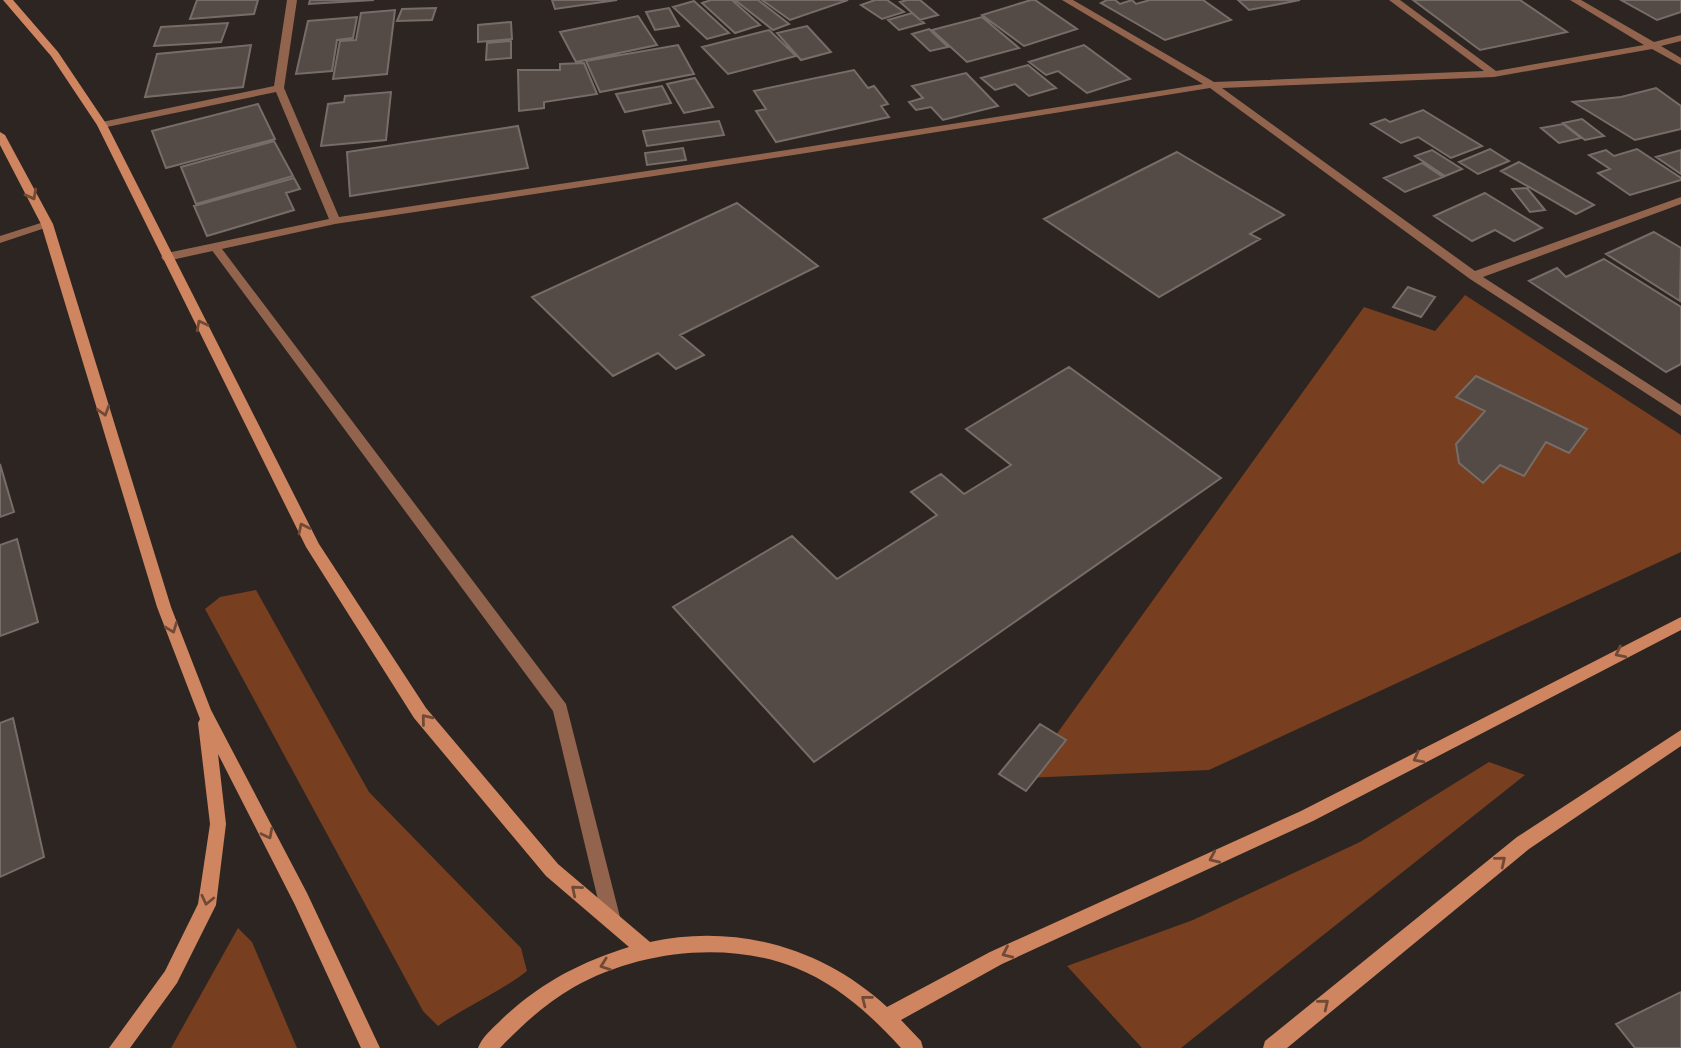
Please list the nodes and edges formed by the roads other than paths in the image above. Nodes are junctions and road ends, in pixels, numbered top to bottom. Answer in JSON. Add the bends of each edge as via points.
{"nodes":[{"id":1,"x":8,"y":0,"type":"edge"},
{"id":2,"x":292,"y":0,"type":"edge"},
{"id":3,"x":1067,"y":0,"type":"edge"},
{"id":4,"x":1394,"y":0,"type":"edge"},
{"id":5,"x":1575,"y":0,"type":"edge"},
{"id":6,"x":1681,"y":37,"type":"edge"},
{"id":7,"x":1652,"y":46,"type":"junction"},
{"id":8,"x":1681,"y":62,"type":"edge"},
{"id":9,"x":1494,"y":74,"type":"junction"},
{"id":10,"x":1212,"y":85,"type":"junction"},
{"id":11,"x":279,"y":88,"type":"junction"},
{"id":12,"x":102,"y":125,"type":"junction"},
{"id":13,"x":0,"y":135,"type":"edge"},
{"id":14,"x":1681,"y":200,"type":"edge"},
{"id":15,"x":335,"y":221,"type":"junction"},
{"id":16,"x":47,"y":224,"type":"junction"},
{"id":17,"x":0,"y":240,"type":"edge"},
{"id":18,"x":215,"y":247,"type":"junction"},
{"id":19,"x":167,"y":257,"type":"junction"},
{"id":20,"x":1474,"y":276,"type":"junction"},
{"id":21,"x":1681,"y":411,"type":"edge"},
{"id":22,"x":1681,"y":623,"type":"edge"},
{"id":23,"x":204,"y":711,"type":"junction"},
{"id":24,"x":1681,"y":737,"type":"edge"},
{"id":25,"x":612,"y":921,"type":"junction"},
{"id":26,"x":646,"y":950,"type":"junction"},
{"id":27,"x":888,"y":1017,"type":"junction"},
{"id":28,"x":118,"y":1048,"type":"edge"},
{"id":29,"x":372,"y":1048,"type":"edge"},
{"id":30,"x":487,"y":1048,"type":"edge"},
{"id":31,"x":914,"y":1048,"type":"edge"},
{"id":32,"x":1272,"y":1048,"type":"edge"}],
"edges":[{"from":1,"to":12,"type":"main road","via":[[55,54]]},
{"from":2,"to":11,"type":"street"},
{"from":3,"to":10,"type":"street"},
{"from":4,"to":9,"type":"street"},
{"from":5,"to":7,"type":"street"},
{"from":6,"to":7,"type":"street"},
{"from":7,"to":8,"type":"street"},
{"from":7,"to":9,"type":"street"},
{"from":9,"to":10,"type":"street"},
{"from":10,"to":15,"type":"street"},
{"from":10,"to":20,"type":"street"},
{"from":11,"to":12,"type":"street"},
{"from":11,"to":15,"type":"street"},
{"from":12,"to":19,"type":"main road"},
{"from":13,"to":16,"type":"main road","one_way":true},
{"from":14,"to":20,"type":"street"},
{"from":15,"to":18,"type":"street"},
{"from":16,"to":17,"type":"street"},
{"from":16,"to":23,"type":"main road","one_way":true,"via":[[164,607]]},
{"from":18,"to":19,"type":"street"},
{"from":18,"to":25,"type":"street","via":[[560,709]]},
{"from":25,"to":19,"type":"main road","one_way":true,"via":[[552,870],[420,713],[313,547]]},
{"from":20,"to":21,"type":"street"},
{"from":22,"to":27,"type":"main road","one_way":true,"via":[[1307,816],[996,958]]},
{"from":23,"to":28,"type":"main road","one_way":true,"via":[[218,824],[207,905],[171,977]]},
{"from":23,"to":29,"type":"main road","one_way":true,"via":[[302,899]]},
{"from":32,"to":24,"type":"main road","one_way":true,"via":[[1523,843]]},
{"from":25,"to":26,"type":"main road"},
{"from":27,"to":26,"type":"main road","one_way":true,"via":[[846,984],[799,960],[749,947],[698,943]]},
{"from":26,"to":30,"type":"main road","one_way":true,"via":[[578,975],[515,1017]]},
{"from":27,"to":31,"type":"main road"}]}
